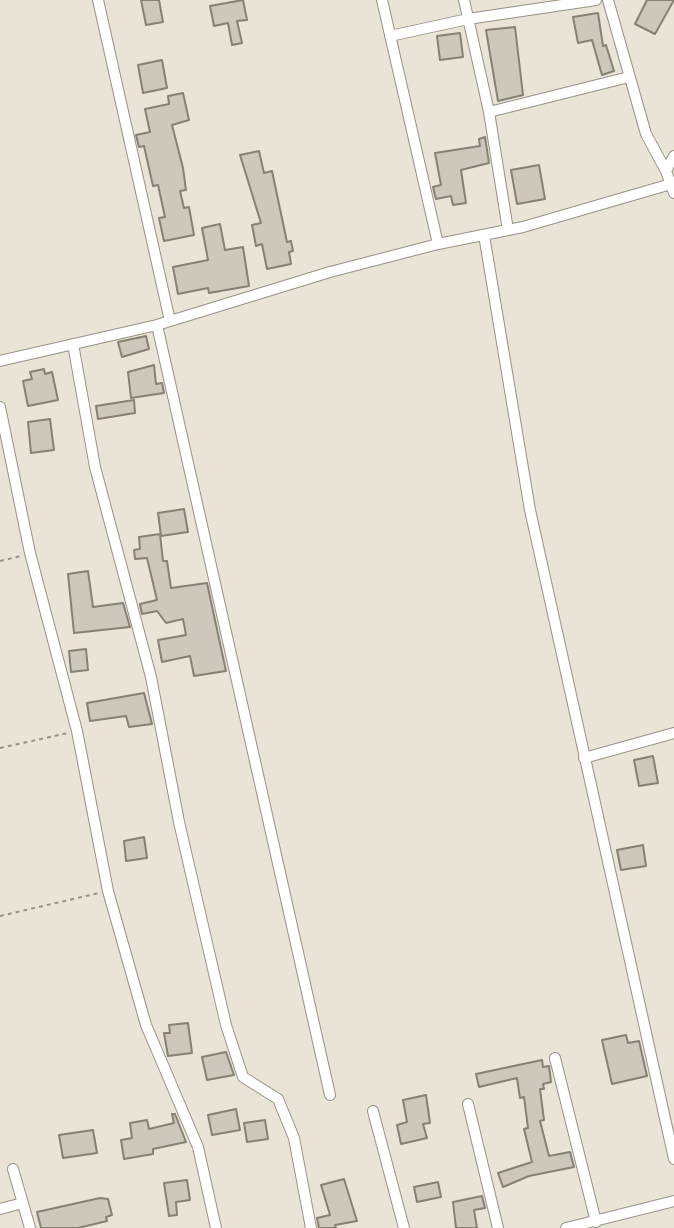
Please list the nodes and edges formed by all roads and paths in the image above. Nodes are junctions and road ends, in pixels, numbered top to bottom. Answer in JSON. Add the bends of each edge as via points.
{"nodes":[{"id":1,"x":98,"y":0,"type":"edge"},
{"id":2,"x":382,"y":0,"type":"edge"},
{"id":3,"x":464,"y":0,"type":"edge"},
{"id":4,"x":596,"y":0,"type":"edge"},
{"id":5,"x":608,"y":0,"type":"edge"},
{"id":6,"x":468,"y":19,"type":"junction"},
{"id":7,"x":390,"y":36,"type":"junction"},
{"id":8,"x":629,"y":77,"type":"junction"},
{"id":9,"x":489,"y":112,"type":"junction"},
{"id":10,"x":674,"y":156,"type":"edge"},
{"id":11,"x":666,"y":171,"type":"junction"},
{"id":12,"x":672,"y":189,"type":"edge"},
{"id":13,"x":508,"y":230,"type":"junction"},
{"id":14,"x":484,"y":235,"type":"junction"},
{"id":15,"x":438,"y":244,"type":"junction"},
{"id":16,"x":170,"y":321,"type":"junction"},
{"id":17,"x":157,"y":325,"type":"junction"},
{"id":18,"x":73,"y":344,"type":"junction"},
{"id":19,"x":0,"y":361,"type":"edge"},
{"id":20,"x":0,"y":407,"type":"edge"},
{"id":21,"x":30,"y":553,"type":"junction"},
{"id":22,"x":0,"y":561,"type":"edge"},
{"id":23,"x":77,"y":731,"type":"junction"},
{"id":24,"x":674,"y":733,"type":"edge"},
{"id":25,"x":0,"y":748,"type":"edge"},
{"id":26,"x":584,"y":758,"type":"junction"},
{"id":27,"x":108,"y":891,"type":"junction"},
{"id":28,"x":0,"y":916,"type":"edge"},
{"id":29,"x":555,"y":1058,"type":"dead end"},
{"id":30,"x":330,"y":1095,"type":"dead end"},
{"id":31,"x":468,"y":1104,"type":"dead end"},
{"id":32,"x":373,"y":1111,"type":"dead end"},
{"id":33,"x":674,"y":1159,"type":"edge"},
{"id":34,"x":13,"y":1169,"type":"dead end"},
{"id":35,"x":674,"y":1201,"type":"edge"},
{"id":36,"x":23,"y":1203,"type":"junction"},
{"id":37,"x":0,"y":1209,"type":"edge"},
{"id":38,"x":596,"y":1222,"type":"junction"},
{"id":39,"x":30,"y":1228,"type":"edge"},
{"id":40,"x":216,"y":1228,"type":"edge"},
{"id":41,"x":311,"y":1228,"type":"edge"},
{"id":42,"x":404,"y":1228,"type":"edge"},
{"id":43,"x":498,"y":1228,"type":"edge"},
{"id":44,"x":566,"y":1228,"type":"edge"}],
"edges":[{"from":1,"to":16,"type":"street"},
{"from":2,"to":7,"type":"street"},
{"from":3,"to":6,"type":"street"},
{"from":4,"to":6,"type":"street"},
{"from":5,"to":8,"type":"street"},
{"from":6,"to":7,"type":"street"},
{"from":6,"to":9,"type":"street"},
{"from":7,"to":15,"type":"street"},
{"from":8,"to":9,"type":"street"},
{"from":8,"to":11,"type":"street","via":[[646,134]]},
{"from":9,"to":13,"type":"street"},
{"from":10,"to":11,"type":"street"},
{"from":11,"to":12,"type":"street"},
{"from":12,"to":13,"type":"street"},
{"from":13,"to":14,"type":"street"},
{"from":14,"to":15,"type":"street"},
{"from":14,"to":26,"type":"street","via":[[530,510]]},
{"from":15,"to":16,"type":"street"},
{"from":16,"to":17,"type":"street"},
{"from":17,"to":18,"type":"street"},
{"from":17,"to":30,"type":"street"},
{"from":18,"to":19,"type":"street"},
{"from":18,"to":41,"type":"street","via":[[95,467],[148,661],[226,1025],[243,1077],[278,1099],[294,1138]]},
{"from":20,"to":21,"type":"street"},
{"from":21,"to":22,"type":"path"},
{"from":21,"to":23,"type":"street"},
{"from":23,"to":25,"type":"path"},
{"from":23,"to":27,"type":"street"},
{"from":24,"to":26,"type":"street"},
{"from":26,"to":33,"type":"street"},
{"from":27,"to":28,"type":"path"},
{"from":27,"to":40,"type":"street","via":[[146,1025],[198,1147]]},
{"from":29,"to":38,"type":"street"},
{"from":31,"to":43,"type":"street"},
{"from":32,"to":42,"type":"street"},
{"from":34,"to":36,"type":"street"},
{"from":35,"to":38,"type":"street"},
{"from":36,"to":37,"type":"street"},
{"from":36,"to":39,"type":"street"},
{"from":38,"to":44,"type":"street"}]}
